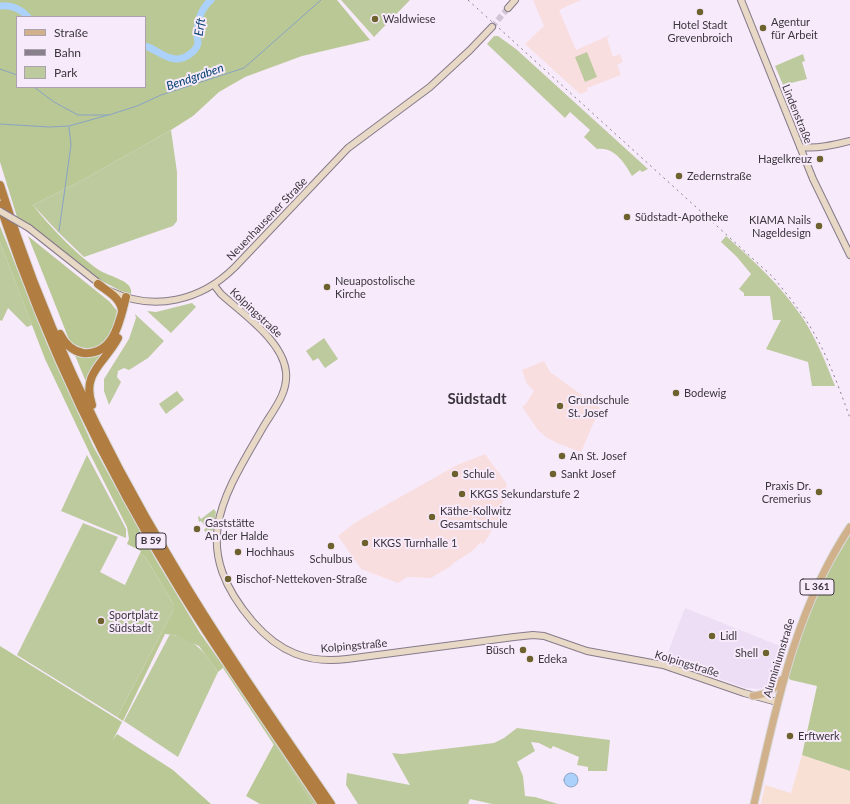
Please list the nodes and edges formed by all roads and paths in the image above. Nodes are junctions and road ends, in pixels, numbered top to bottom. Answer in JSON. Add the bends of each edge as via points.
{"nodes":[{"id":1,"x":515,"y":0,"type":"edge"},
{"id":2,"x":741,"y":0,"type":"edge"},
{"id":3,"x":508,"y":8,"type":"tunnel mouth"},
{"id":4,"x":492,"y":28,"type":"tunnel mouth"},
{"id":5,"x":850,"y":141,"type":"edge"},
{"id":6,"x":800,"y":147,"type":"junction"},
{"id":7,"x":0,"y":184,"type":"edge"},
{"id":8,"x":0,"y":205,"type":"edge"},
{"id":9,"x":0,"y":211,"type":"edge"},
{"id":10,"x":850,"y":255,"type":"edge"},
{"id":11,"x":98,"y":284,"type":"junction"},
{"id":12,"x":214,"y":285,"type":"junction"},
{"id":13,"x":36,"y":286,"type":"junction"},
{"id":14,"x":129,"y":298,"type":"junction"},
{"id":15,"x":122,"y":314,"type":"junction"},
{"id":16,"x":105,"y":441,"type":"junction"},
{"id":17,"x":850,"y":527,"type":"edge"},
{"id":18,"x":784,"y":677,"type":"junction"},
{"id":19,"x":753,"y":696,"type":"junction"},
{"id":20,"x":777,"y":702,"type":"junction"},
{"id":21,"x":322,"y":804,"type":"edge"},
{"id":22,"x":331,"y":804,"type":"edge"},
{"id":23,"x":754,"y":804,"type":"edge"}],
"edges":[{"from":1,"to":3,"type":"street"},
{"from":2,"to":6,"type":"street","name":"Lindenstraße"},
{"from":4,"to":12,"type":"street","name":"Neuenhausener Straße","via":[[430,87],[348,148],[231,272]]},
{"from":5,"to":6,"type":"street","via":[[811,148]]},
{"from":6,"to":10,"type":"street","name":"Lindenstraße","via":[[817,189]]},
{"from":7,"to":13,"type":"highway","number":"B 59"},
{"from":8,"to":21,"type":"highway","number":"B 59","via":[[56,354],[125,494],[199,620]]},
{"from":9,"to":11,"type":"street","name":"Neuenhausener Straße","bridge":true,"via":[[29,228]]},
{"from":11,"to":14,"type":"street","name":"Neuenhausener Straße"},
{"from":11,"to":15,"type":"highway","via":[[119,301]]},
{"from":12,"to":14,"type":"street","name":"Neuenhausener Straße","via":[[175,300],[151,301]]},
{"from":12,"to":19,"type":"street","name":"Kolpingstraße","via":[[275,344],[285,367],[286,382],[282,394],[224,500],[216,536],[220,564],[232,591],[251,619],[275,643],[304,657],[326,660],[539,635],[587,651],[663,665]]},
{"from":13,"to":15,"type":"highway","via":[[46,301],[62,339],[72,349],[80,352],[95,352],[109,343],[117,331]]},
{"from":13,"to":16,"type":"highway","number":"B 59","via":[[71,370]]},
{"from":14,"to":15,"type":"highway"},
{"from":14,"to":16,"type":"highway","via":[[118,339],[94,371],[89,384],[90,398]]},
{"from":16,"to":22,"type":"highway","number":"B 59","via":[[136,501],[186,586]]},
{"from":17,"to":18,"type":"main road","name":"Aluminiumstraße","number":"L 361","via":[[814,593]]},
{"from":18,"to":19,"type":"main road","via":[[771,691]]},
{"from":18,"to":20,"type":"main road","name":"Aluminiumstraße","number":"L 361"},
{"from":19,"to":20,"type":"street","name":"Kolpingstraße"},
{"from":20,"to":23,"type":"main road","name":"Aluminiumstraße","number":"L 361"}]}
